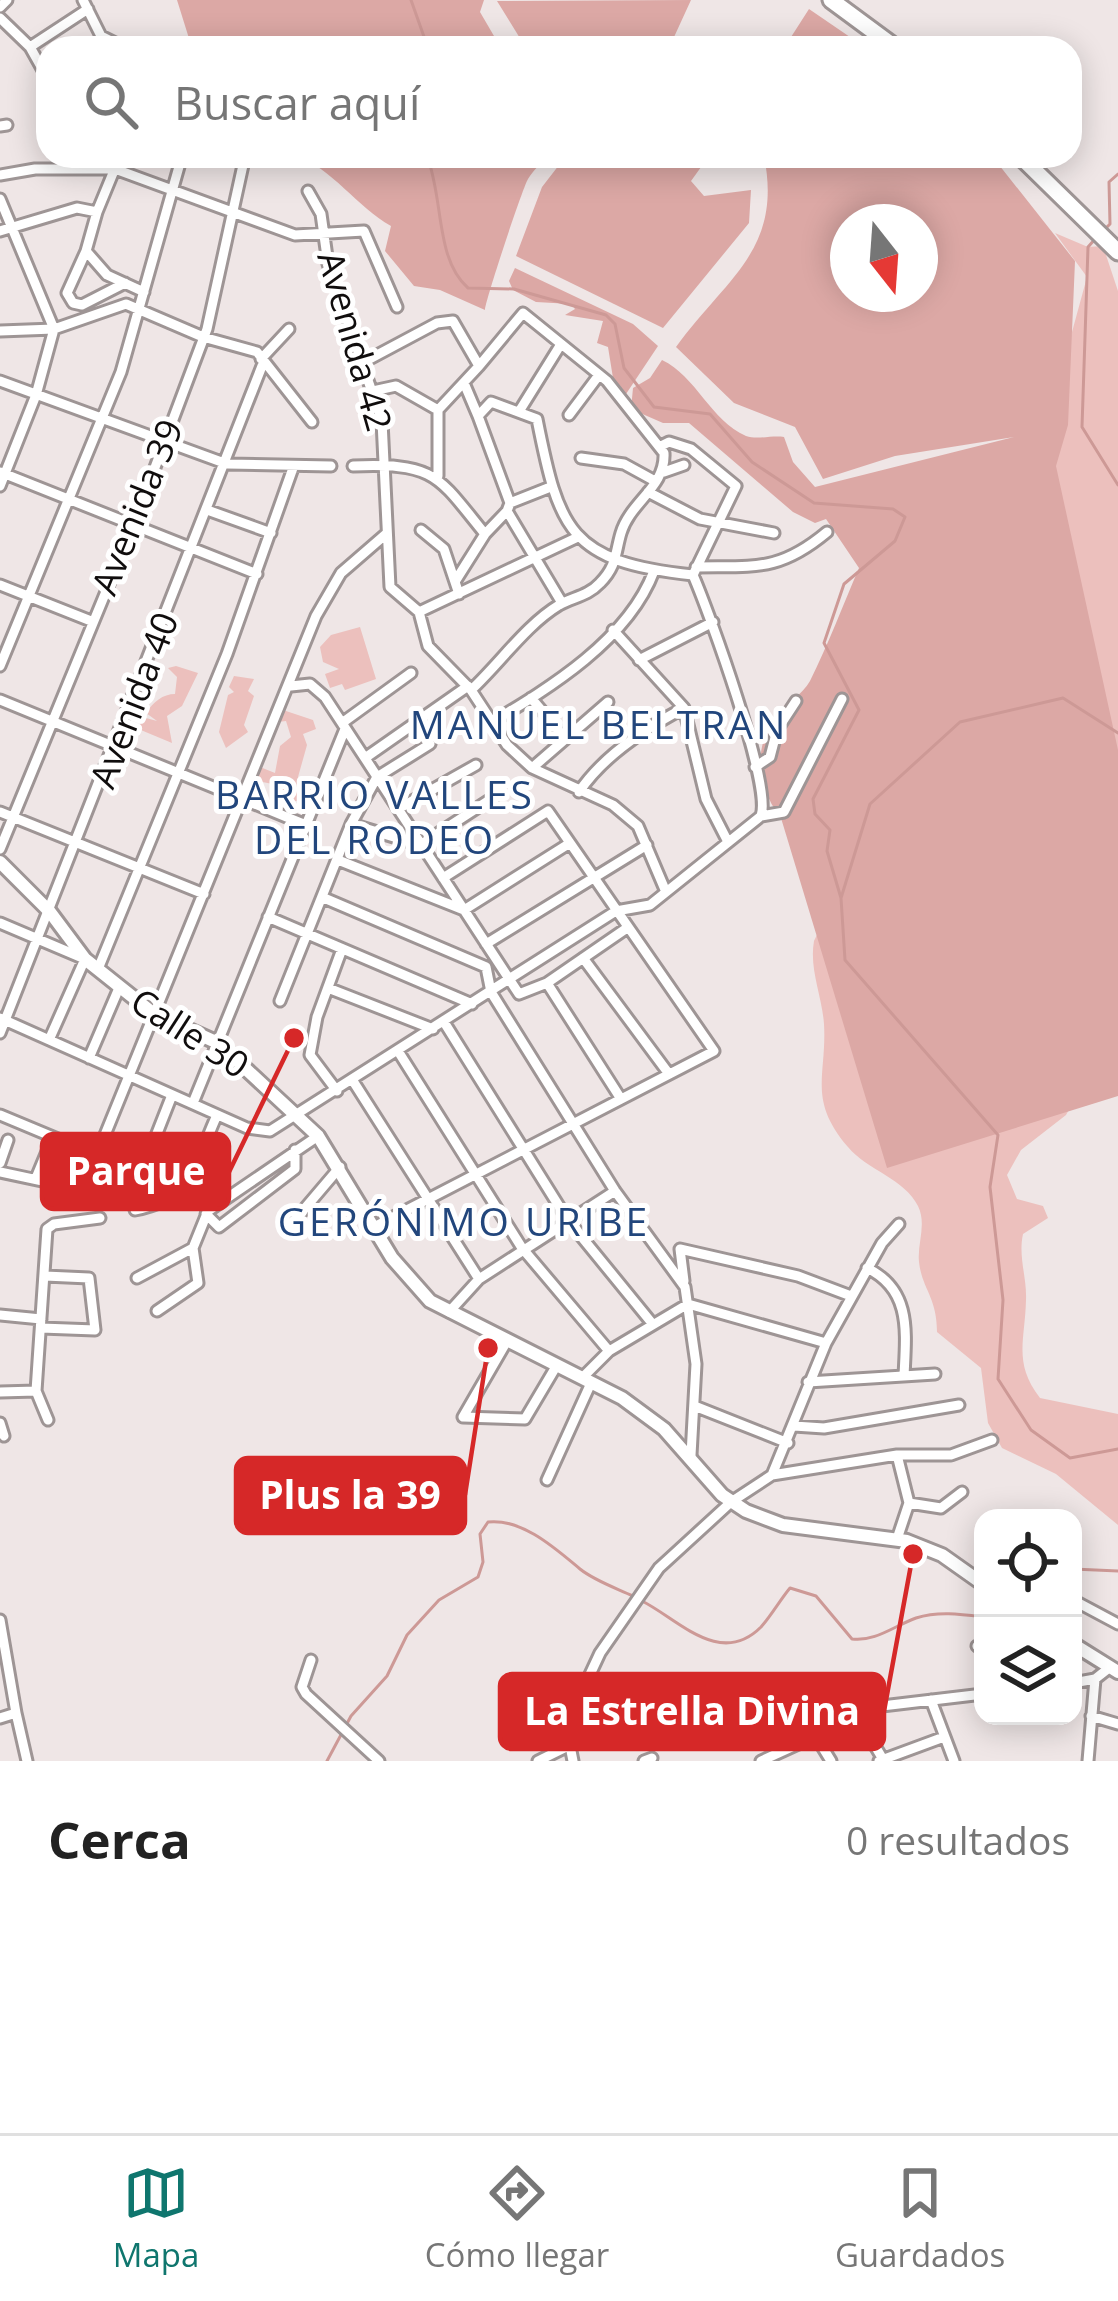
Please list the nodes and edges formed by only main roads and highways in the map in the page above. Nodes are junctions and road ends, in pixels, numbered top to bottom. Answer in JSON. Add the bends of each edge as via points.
{"nodes":[{"id":1,"x":831,"y":0,"type":"edge"},
{"id":2,"x":880,"y":36,"type":"edge"},
{"id":3,"x":1033,"y":168,"type":"edge"},
{"id":4,"x":1117,"y":251,"type":"edge"},
{"id":5,"x":0,"y":862,"type":"edge"},
{"id":6,"x":974,"y":1578,"type":"edge"},
{"id":7,"x":1082,"y":1650,"type":"edge"},
{"id":8,"x":1113,"y":1670,"type":"edge"}],
"edges":[{"from":1,"to":2,"type":"highway"},
{"from":3,"to":4,"type":"highway"},
{"from":5,"to":6,"type":"main road","name":"Calle 30","via":[[85,959],[154,1014],[218,1042],[318,1136],[411,1282],[449,1312],[587,1380],[664,1429],[731,1502],[783,1525],[897,1539]]},
{"from":7,"to":8,"type":"main road"}]}
